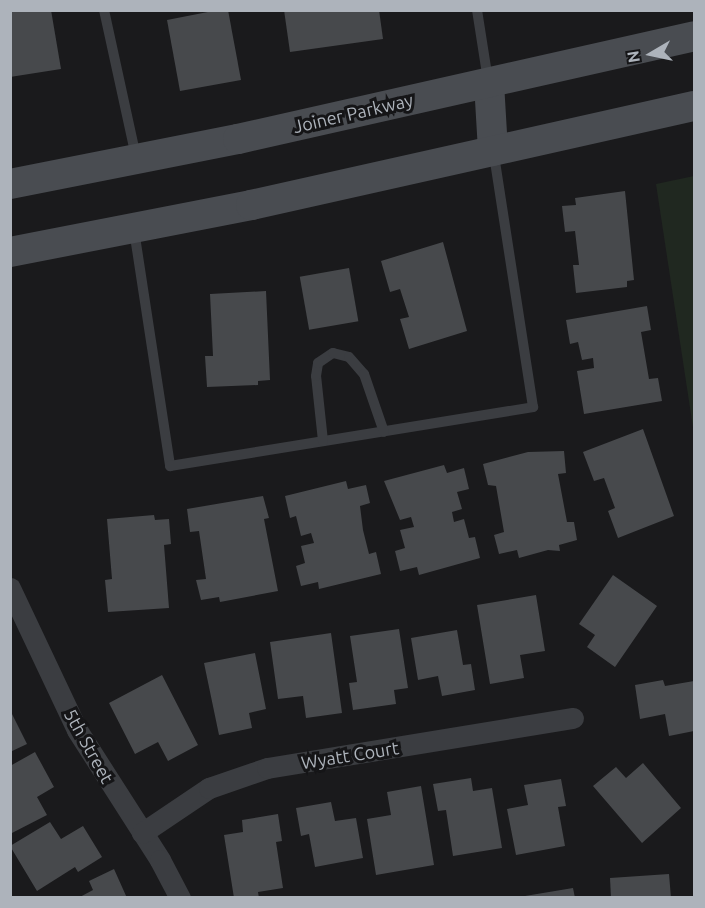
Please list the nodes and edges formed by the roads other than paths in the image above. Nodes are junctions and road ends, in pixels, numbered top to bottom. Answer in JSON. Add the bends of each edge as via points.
{"nodes":[{"id":1,"x":104,"y":10,"type":"edge"},
{"id":2,"x":477,"y":10,"type":"edge"},
{"id":3,"x":694,"y":36,"type":"edge"},
{"id":4,"x":489,"y":83,"type":"junction"},
{"id":5,"x":694,"y":106,"type":"edge"},
{"id":6,"x":493,"y":151,"type":"junction"},
{"id":7,"x":137,"y":160,"type":"junction"},
{"id":8,"x":10,"y":184,"type":"edge"},
{"id":9,"x":134,"y":229,"type":"junction"},
{"id":10,"x":10,"y":252,"type":"edge"},
{"id":11,"x":384,"y":432,"type":"junction"},
{"id":12,"x":323,"y":441,"type":"junction"},
{"id":13,"x":10,"y":588,"type":"edge"},
{"id":14,"x":573,"y":718,"type":"dead end"},
{"id":15,"x":142,"y":833,"type":"junction"},
{"id":16,"x":180,"y":897,"type":"edge"}],
"edges":[{"from":1,"to":7,"type":"lane"},
{"from":2,"to":4,"type":"lane"},
{"from":3,"to":4,"type":"main road","name":"Joiner Parkway"},
{"from":4,"to":6,"type":"main road"},
{"from":4,"to":7,"type":"main road","name":"Joiner Parkway"},
{"from":5,"to":6,"type":"main road"},
{"from":6,"to":9,"type":"main road"},
{"from":6,"to":11,"type":"lane","via":[[533,407]]},
{"from":7,"to":8,"type":"main road","name":"Joiner Parkway"},
{"from":9,"to":10,"type":"main road"},
{"from":9,"to":12,"type":"lane","via":[[170,466]]},
{"from":11,"to":12,"type":"lane"},
{"from":11,"to":12,"type":"lane","via":[[364,374],[349,357],[333,353],[318,363],[316,376]]},
{"from":13,"to":15,"type":"street","name":"5th Street","via":[[77,730]]},
{"from":14,"to":15,"type":"street","name":"Wyatt Court","via":[[267,768],[209,788]]},
{"from":15,"to":16,"type":"street","name":"5th Street"}]}
